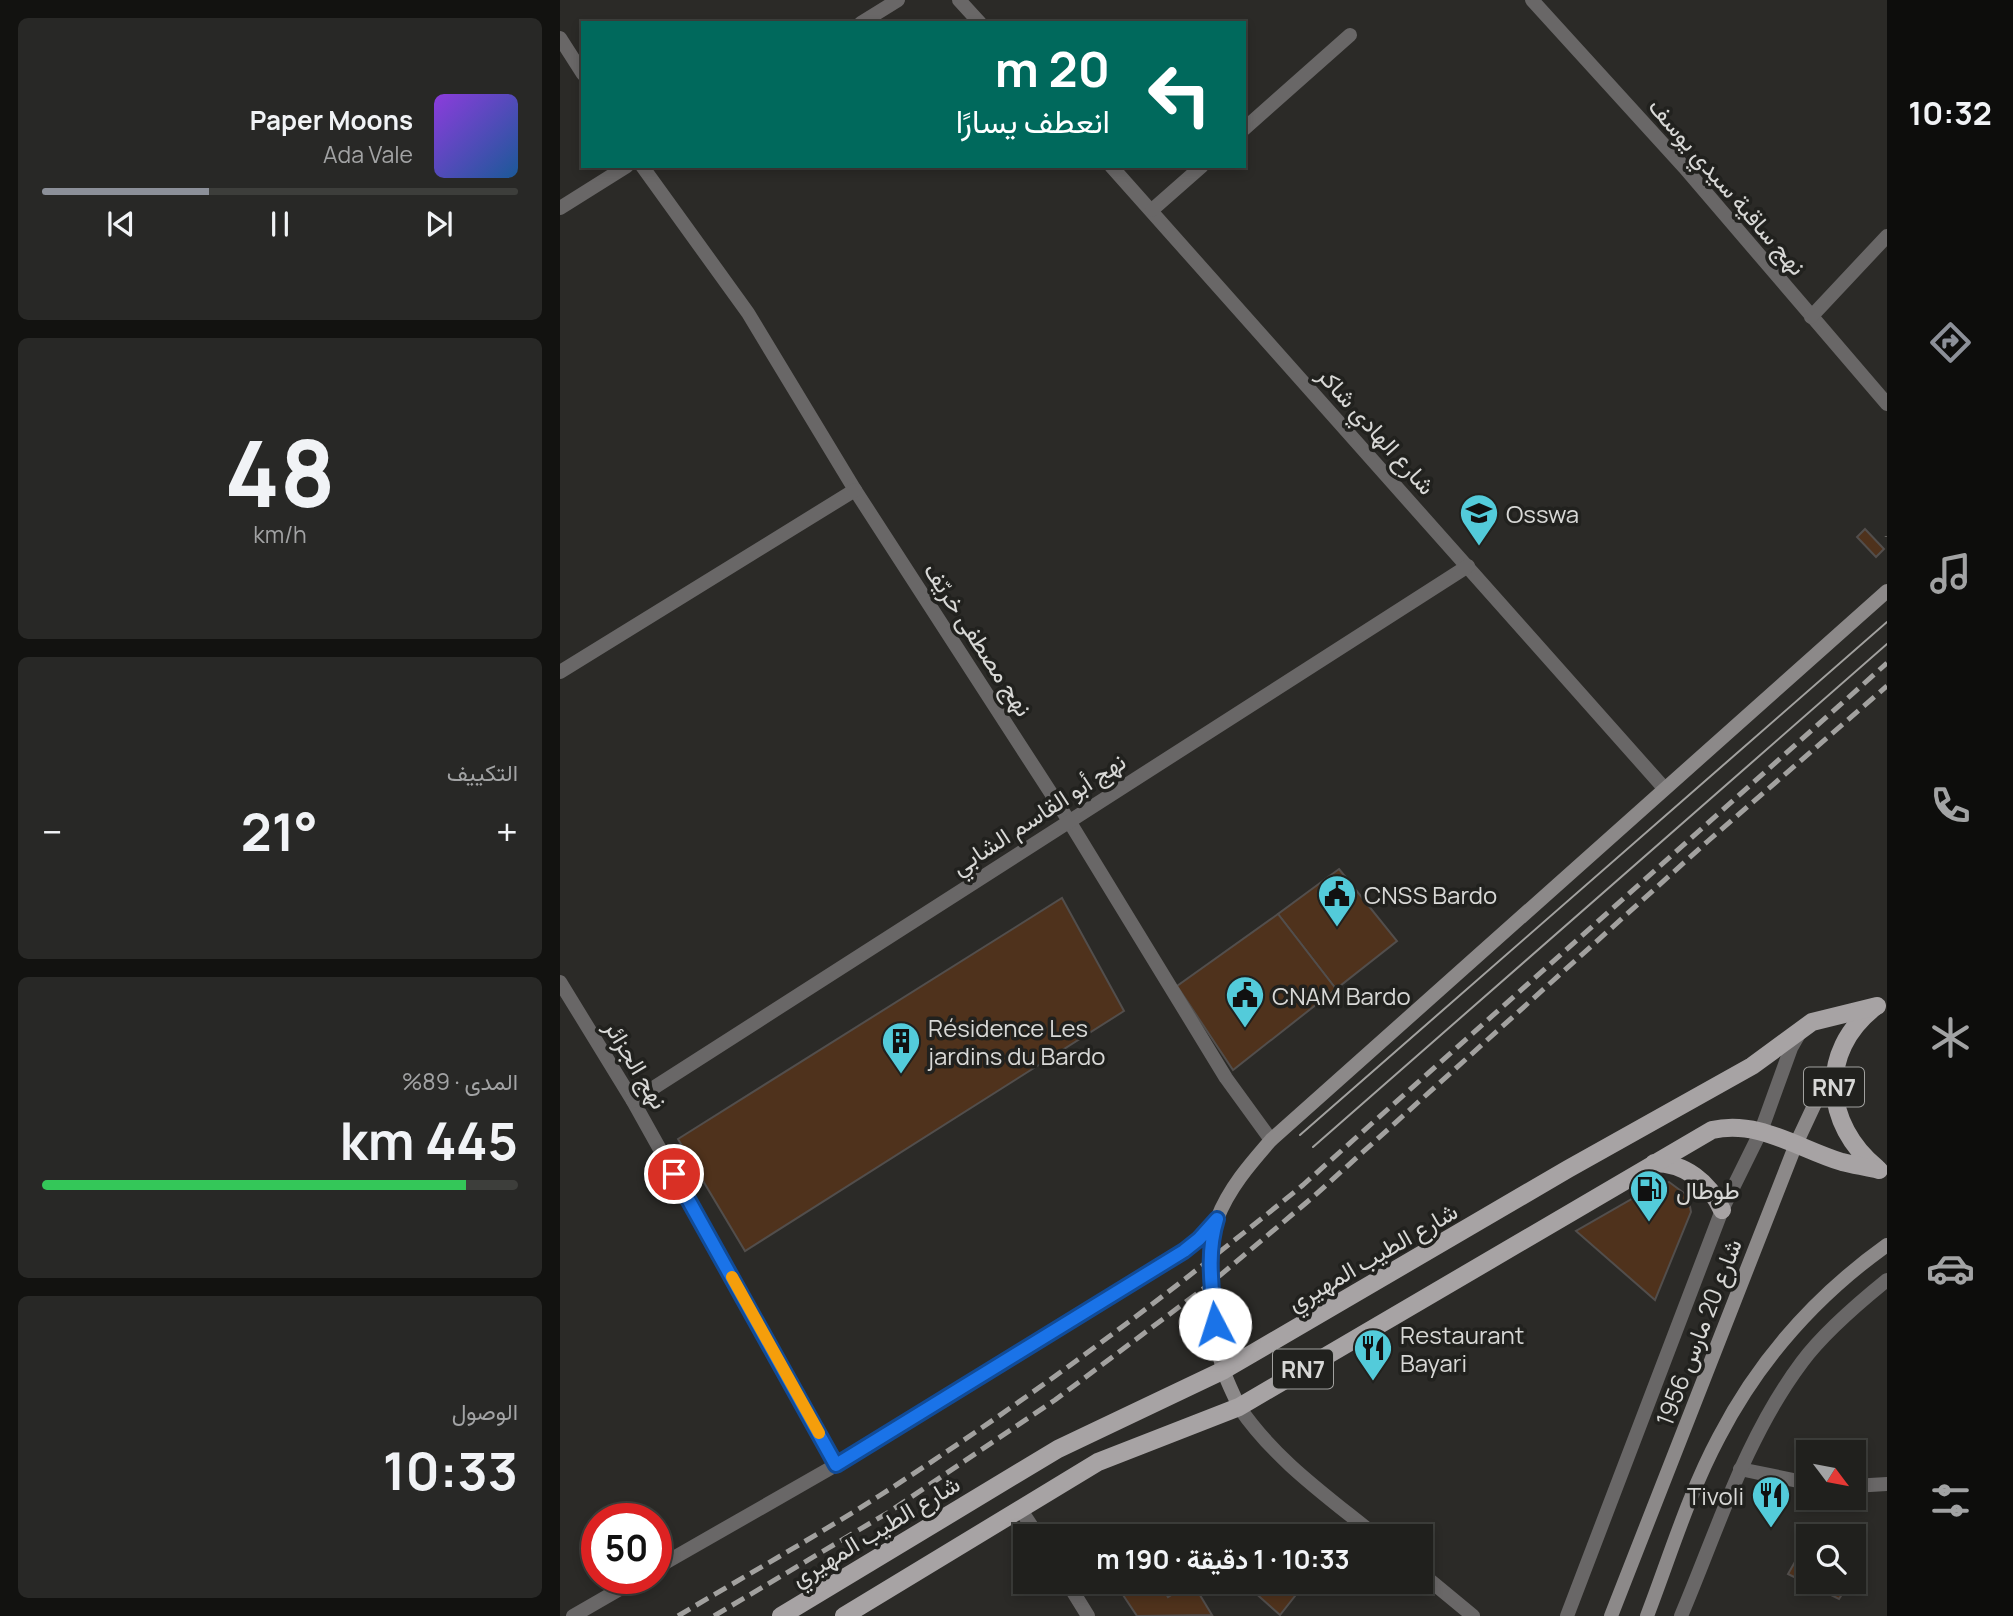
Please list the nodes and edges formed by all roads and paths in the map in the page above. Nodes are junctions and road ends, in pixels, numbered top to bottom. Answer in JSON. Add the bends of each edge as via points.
{"nodes":[{"id":1,"x":898,"y":0,"type":"edge"},
{"id":2,"x":959,"y":0,"type":"edge"},
{"id":3,"x":1532,"y":0,"type":"edge"},
{"id":4,"x":864,"y":21,"type":"edge"},
{"id":5,"x":977,"y":21,"type":"edge"},
{"id":6,"x":1350,"y":35,"type":"dead end"},
{"id":7,"x":560,"y":38,"type":"edge"},
{"id":8,"x":581,"y":71,"type":"edge"},
{"id":9,"x":1246,"y":127,"type":"edge"},
{"id":10,"x":624,"y":168,"type":"edge"},
{"id":11,"x":643,"y":168,"type":"edge"},
{"id":12,"x":1113,"y":168,"type":"edge"},
{"id":13,"x":1200,"y":168,"type":"edge"},
{"id":14,"x":560,"y":208,"type":"edge"},
{"id":15,"x":1152,"y":211,"type":"junction"},
{"id":16,"x":1887,"y":236,"type":"edge"},
{"id":17,"x":1811,"y":317,"type":"junction"},
{"id":18,"x":1887,"y":404,"type":"edge"},
{"id":19,"x":855,"y":490,"type":"junction"},
{"id":20,"x":1468,"y":566,"type":"junction"},
{"id":21,"x":1887,"y":591,"type":"edge"},
{"id":22,"x":560,"y":672,"type":"edge"},
{"id":23,"x":1664,"y":788,"type":"junction"},
{"id":24,"x":1069,"y":821,"type":"junction"},
{"id":25,"x":560,"y":982,"type":"edge"},
{"id":26,"x":1882,"y":1003,"type":"edge"},
{"id":27,"x":1805,"y":1027,"type":"junction"},
{"id":28,"x":1836,"y":1070,"type":"junction"},
{"id":29,"x":633,"y":1101,"type":"junction"},
{"id":30,"x":1761,"y":1131,"type":"junction"},
{"id":31,"x":1271,"y":1140,"type":"junction"},
{"id":32,"x":1796,"y":1144,"type":"junction"},
{"id":33,"x":1654,"y":1163,"type":"junction"},
{"id":34,"x":1883,"y":1172,"type":"edge"},
{"id":35,"x":1722,"y":1210,"type":"junction"},
{"id":36,"x":1217,"y":1219,"type":"junction"},
{"id":37,"x":1887,"y":1245,"type":"edge"},
{"id":38,"x":1887,"y":1280,"type":"edge"},
{"id":39,"x":1224,"y":1370,"type":"junction"},
{"id":40,"x":1239,"y":1407,"type":"junction"},
{"id":41,"x":836,"y":1465,"type":"junction"},
{"id":42,"x":1740,"y":1469,"type":"junction"},
{"id":43,"x":1796,"y":1481,"type":"edge"},
{"id":44,"x":1887,"y":1484,"type":"edge"},
{"id":45,"x":1866,"y":1485,"type":"edge"},
{"id":46,"x":1021,"y":1510,"type":"junction"},
{"id":47,"x":1030,"y":1524,"type":"edge"},
{"id":48,"x":1361,"y":1524,"type":"edge"},
{"id":49,"x":672,"y":1559,"type":"edge"},
{"id":50,"x":1433,"y":1583,"type":"edge"},
{"id":51,"x":611,"y":1594,"type":"edge"},
{"id":52,"x":1074,"y":1594,"type":"edge"},
{"id":53,"x":573,"y":1616,"type":"edge"},
{"id":54,"x":781,"y":1616,"type":"edge"},
{"id":55,"x":844,"y":1616,"type":"edge"},
{"id":56,"x":1088,"y":1616,"type":"edge"},
{"id":57,"x":1473,"y":1616,"type":"edge"},
{"id":58,"x":1567,"y":1616,"type":"edge"},
{"id":59,"x":1611,"y":1616,"type":"edge"},
{"id":60,"x":1647,"y":1616,"type":"edge"},
{"id":61,"x":1681,"y":1616,"type":"edge"}],
"edges":[{"from":1,"to":4,"type":"street"},
{"from":2,"to":5,"type":"street"},
{"from":3,"to":17,"type":"street","name":"نهج ساقية سيدي يوسف","via":[[1685,167]]},
{"from":6,"to":9,"type":"street"},
{"from":7,"to":8,"type":"street"},
{"from":10,"to":14,"type":"street"},
{"from":11,"to":19,"type":"street","name":"نهج مصطفى خريّف","via":[[748,313]]},
{"from":12,"to":15,"type":"street","name":"شارع الهادي شاكر"},
{"from":13,"to":15,"type":"street"},
{"from":15,"to":20,"type":"street","name":"شارع الهادي شاكر"},
{"from":16,"to":17,"type":"street"},
{"from":17,"to":18,"type":"street","name":"نهج ساقية سيدي يوسف"},
{"from":19,"to":22,"type":"street"},
{"from":19,"to":24,"type":"street","name":"نهج مصطفى خريّف"},
{"from":20,"to":23,"type":"street","name":"شارع الهادي شاكر"},
{"from":20,"to":24,"type":"street","name":"نهج أبو القاسم الشابي"},
{"from":21,"to":23,"type":"main road"},
{"from":23,"to":31,"type":"main road"},
{"from":24,"to":29,"type":"street","name":"نهج أبو القاسم الشابي"},
{"from":24,"to":31,"type":"street","name":"نهج مصطفى خريّف","via":[[1226,1078]]},
{"from":25,"to":29,"type":"street","name":"نهج الجزائر"},
{"from":26,"to":27,"type":"main road","name":"شارع الطيب المهيري","number":"RN7"},
{"from":26,"to":28,"type":"main road","number":"RN7","via":[[1847,1038]]},
{"from":27,"to":30,"type":"street","name":"شارع 20 مارس 1956","via":[[1794,1042]]},
{"from":27,"to":39,"type":"main road","name":"شارع الطيب المهيري","number":"RN7","via":[[1752,1066]]},
{"from":28,"to":32,"type":"main road","name":"شارع 20 مارس 1956"},
{"from":28,"to":34,"type":"main road","number":"RN7","via":[[1836,1108],[1842,1126],[1852,1143]]},
{"from":29,"to":41,"type":"street","name":"نهج الجزائر"},
{"from":30,"to":32,"type":"main road","number":"RN7"},
{"from":30,"to":33,"type":"main road","number":"RN7","via":[[1712,1130]]},
{"from":30,"to":35,"type":"street","name":"شارع 20 مارس 1956"},
{"from":31,"to":36,"type":"main road","via":[[1238,1179]]},
{"from":32,"to":34,"type":"main road","number":"RN7"},
{"from":32,"to":59,"type":"main road","name":"شارع 20 مارس 1956"},
{"from":33,"to":35,"type":"main road","via":[[1680,1166],[1695,1176]]},
{"from":33,"to":40,"type":"main road","number":"RN7"},
{"from":35,"to":58,"type":"street","name":"شارع 20 مارس 1956"},
{"from":36,"to":39,"type":"main road","via":[[1210,1261]]},
{"from":36,"to":41,"type":"street","via":[[1184,1251]]},
{"from":37,"to":60,"type":"main road","via":[[1801,1319],[1751,1382],[1717,1439]]},
{"from":38,"to":42,"type":"street","via":[[1804,1359],[1774,1402]]},
{"from":39,"to":40,"type":"main road"},
{"from":39,"to":54,"type":"main road","name":"شارع الطيب المهيري","number":"RN7","via":[[1058,1448]]},
{"from":40,"to":46,"type":"main road","number":"RN7","via":[[1098,1462]]},
{"from":40,"to":48,"type":"street","via":[[1292,1468]]},
{"from":41,"to":49,"type":"street"},
{"from":42,"to":43,"type":"street"},
{"from":42,"to":61,"type":"street"},
{"from":44,"to":45,"type":"street"},
{"from":46,"to":47,"type":"street"},
{"from":46,"to":55,"type":"main road","number":"RN7"},
{"from":50,"to":57,"type":"street"},
{"from":51,"to":53,"type":"street"},
{"from":52,"to":56,"type":"street"}]}
